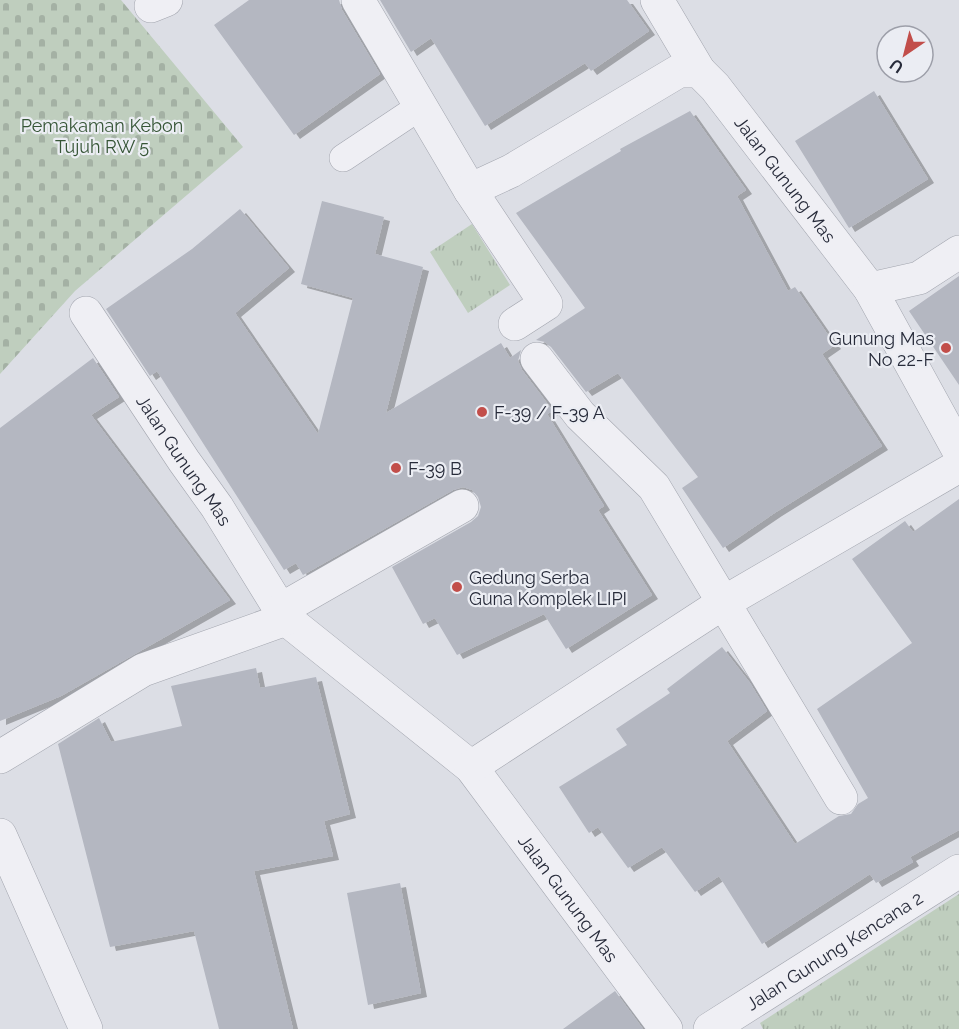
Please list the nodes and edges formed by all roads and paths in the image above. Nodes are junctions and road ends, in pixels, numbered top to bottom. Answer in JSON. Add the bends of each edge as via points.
{"nodes":[{"id":1,"x":358,"y":0,"type":"edge"},
{"id":2,"x":657,"y":0,"type":"edge"},
{"id":3,"x":699,"y":71,"type":"junction"},
{"id":4,"x":421,"y":106,"type":"junction"},
{"id":5,"x":343,"y":158,"type":"dead end"},
{"id":6,"x":470,"y":190,"type":"junction"},
{"id":7,"x":959,"y":252,"type":"edge"},
{"id":8,"x":870,"y":289,"type":"junction"},
{"id":9,"x":86,"y":313,"type":"dead end"},
{"id":10,"x":515,"y":324,"type":"dead end"},
{"id":11,"x":537,"y":359,"type":"dead end"},
{"id":12,"x":959,"y":451,"type":"edge"},
{"id":13,"x":959,"y":466,"type":"edge"},
{"id":14,"x":462,"y":506,"type":"dead end"},
{"id":15,"x":723,"y":603,"type":"junction"},
{"id":16,"x":283,"y":614,"type":"junction"},
{"id":17,"x":0,"y":757,"type":"edge"},
{"id":18,"x":471,"y":767,"type":"junction"},
{"id":19,"x":841,"y":798,"type":"dead end"},
{"id":20,"x":0,"y":835,"type":"edge"},
{"id":21,"x":959,"y":871,"type":"edge"},
{"id":22,"x":86,"y":1029,"type":"edge"},
{"id":23,"x":666,"y":1029,"type":"edge"},
{"id":24,"x":710,"y":1029,"type":"edge"}],
"edges":[{"from":1,"to":4,"type":"street"},
{"from":2,"to":3,"type":"street","name":"Jalan Gunung Mas"},
{"from":3,"to":6,"type":"street","via":[[679,71],[511,171]]},
{"from":3,"to":8,"type":"street","name":"Jalan Gunung Mas"},
{"from":4,"to":5,"type":"lane"},
{"from":4,"to":6,"type":"street"},
{"from":6,"to":10,"type":"street","via":[[546,304]]},
{"from":7,"to":8,"type":"street","via":[[919,278]]},
{"from":8,"to":12,"type":"street","name":"Jalan Gunung Mas"},
{"from":9,"to":16,"type":"street","name":"Jalan Gunung Mas","via":[[217,507]]},
{"from":11,"to":15,"type":"street","via":[[580,415],[654,487]]},
{"from":13,"to":15,"type":"street"},
{"from":14,"to":16,"type":"street"},
{"from":15,"to":18,"type":"street"},
{"from":15,"to":19,"type":"street"},
{"from":16,"to":17,"type":"street","via":[[143,670]]},
{"from":16,"to":18,"type":"street","name":"Jalan Gunung Mas"},
{"from":18,"to":23,"type":"street","name":"Jalan Gunung Mas"},
{"from":20,"to":22,"type":"street"},
{"from":21,"to":24,"type":"street","name":"Jalan Gunung Kencana 2"}]}
